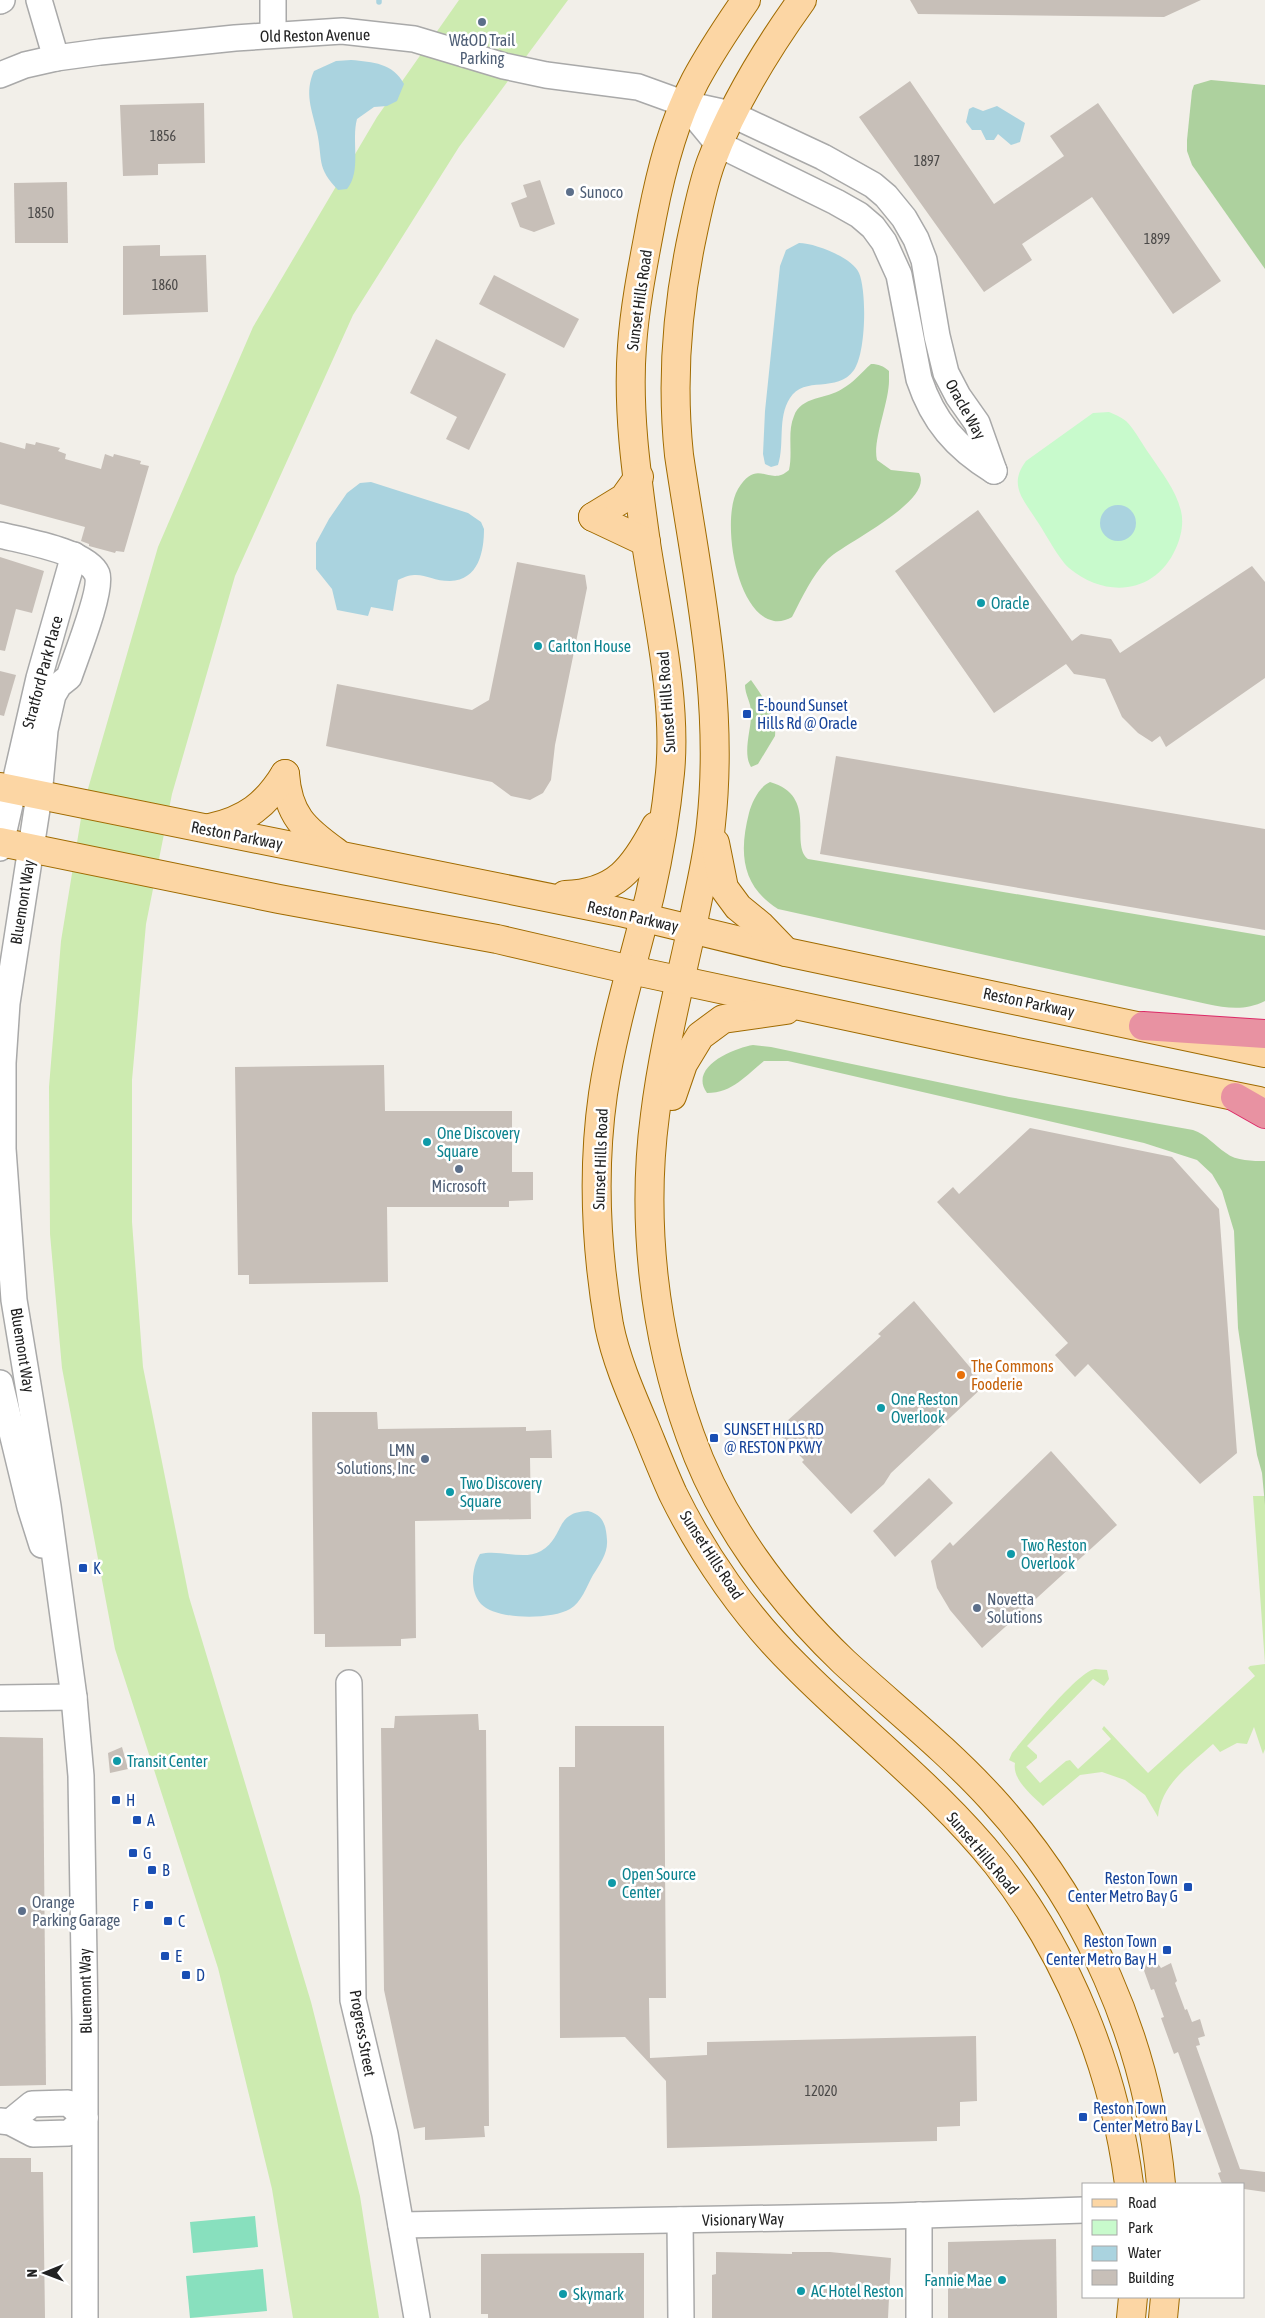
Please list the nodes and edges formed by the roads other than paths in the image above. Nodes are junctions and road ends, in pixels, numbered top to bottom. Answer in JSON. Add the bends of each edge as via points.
{"nodes":[{"id":1,"x":39,"y":0,"type":"edge"},
{"id":2,"x":273,"y":0,"type":"edge"},
{"id":3,"x":746,"y":0,"type":"edge"},
{"id":4,"x":802,"y":0,"type":"edge"},
{"id":5,"x":274,"y":35,"type":"junction"},
{"id":6,"x":56,"y":58,"type":"junction"},
{"id":7,"x":0,"y":75,"type":"edge"},
{"id":8,"x":685,"y":104,"type":"junction"},
{"id":9,"x":731,"y":114,"type":"junction"},
{"id":10,"x":718,"y":144,"type":"junction"},
{"id":11,"x":638,"y":478,"type":"junction"},
{"id":12,"x":0,"y":535,"type":"edge"},
{"id":13,"x":646,"y":542,"type":"junction"},
{"id":14,"x":74,"y":555,"type":"junction"},
{"id":15,"x":6,"y":788,"type":"edge"},
{"id":16,"x":39,"y":796,"type":"junction"},
{"id":17,"x":666,"y":807,"type":"junction"},
{"id":18,"x":712,"y":823,"type":"junction"},
{"id":19,"x":198,"y":827,"type":"junction"},
{"id":20,"x":0,"y":844,"type":"edge"},
{"id":21,"x":31,"y":848,"type":"junction"},
{"id":22,"x":341,"y":856,"type":"junction"},
{"id":23,"x":539,"y":896,"type":"junction"},
{"id":24,"x":644,"y":917,"type":"junction"},
{"id":25,"x":691,"y":930,"type":"junction"},
{"id":26,"x":786,"y":952,"type":"junction"},
{"id":27,"x":631,"y":970,"type":"junction"},
{"id":28,"x":680,"y":980,"type":"junction"},
{"id":29,"x":813,"y":1008,"type":"junction"},
{"id":30,"x":1143,"y":1026,"type":"junction"},
{"id":31,"x":1265,"y":1034,"type":"edge"},
{"id":32,"x":1265,"y":1053,"type":"edge"},
{"id":33,"x":1235,"y":1097,"type":"junction"},
{"id":34,"x":1265,"y":1102,"type":"edge"},
{"id":35,"x":1265,"y":1114,"type":"edge"},
{"id":36,"x":650,"y":1164,"type":"junction"},
{"id":37,"x":7,"y":1301,"type":"edge"},
{"id":38,"x":0,"y":1383,"type":"edge"},
{"id":39,"x":60,"y":1605,"type":"junction"},
{"id":40,"x":349,"y":1683,"type":"dead end"},
{"id":41,"x":74,"y":1697,"type":"junction"},
{"id":42,"x":0,"y":1698,"type":"edge"},
{"id":43,"x":85,"y":2118,"type":"junction"},
{"id":44,"x":5,"y":2122,"type":"edge"},
{"id":45,"x":1129,"y":2183,"type":"edge"},
{"id":46,"x":1161,"y":2183,"type":"edge"},
{"id":47,"x":1082,"y":2210,"type":"edge"},
{"id":48,"x":919,"y":2215,"type":"junction"},
{"id":49,"x":680,"y":2220,"type":"junction"},
{"id":50,"x":401,"y":2225,"type":"junction"},
{"id":51,"x":1133,"y":2298,"type":"edge"},
{"id":52,"x":1164,"y":2298,"type":"edge"},
{"id":53,"x":85,"y":2318,"type":"edge"},
{"id":54,"x":417,"y":2318,"type":"edge"},
{"id":55,"x":681,"y":2318,"type":"edge"},
{"id":56,"x":919,"y":2318,"type":"edge"},
{"id":57,"x":1131,"y":2318,"type":"edge"},
{"id":58,"x":1163,"y":2318,"type":"edge"}],
"edges":[{"from":1,"to":6,"type":"street"},
{"from":2,"to":5,"type":"street"},
{"from":3,"to":8,"type":"main road","name":"Sunset Hills Road","via":[[700,72]]},
{"from":4,"to":9,"type":"main road","name":"Sunset Hills Road","via":[[764,56]]},
{"from":5,"to":6,"type":"street","name":"Old Reston Avenue"},
{"from":5,"to":8,"type":"street","name":"Old Reston Avenue","via":[[342,31],[414,39],[504,66],[638,87]]},
{"from":6,"to":7,"type":"street","name":"Old Reston Avenue"},
{"from":8,"to":9,"type":"street","name":"Old Reston Avenue"},
{"from":8,"to":10,"type":"street"},
{"from":8,"to":11,"type":"main road","name":"Sunset Hills Road","via":[[658,188],[637,304],[631,401]]},
{"from":9,"to":10,"type":"main road","name":"Sunset Hills Road"},
{"from":9,"to":10,"type":"street","name":"Oracle Way","via":[[823,157],[873,185],[904,218],[924,260],[946,373],[977,422],[994,471],[970,457],[954,441],[924,394],[899,275],[884,242],[872,227],[836,202]]},
{"from":10,"to":18,"type":"main road","name":"Sunset Hills Road","via":[[700,200],[690,248],[674,377],[679,455],[714,689]]},
{"from":11,"to":13,"type":"main road","name":"Sunset Hills Road"},
{"from":11,"to":13,"type":"main road","via":[[624,498],[593,518]]},
{"from":12,"to":14,"type":"street","name":"Stratford Park Place"},
{"from":13,"to":17,"type":"main road","name":"Sunset Hills Road","via":[[659,615],[670,722]]},
{"from":14,"to":15,"type":"street","name":"Stratford Park Place"},
{"from":14,"to":16,"type":"street","name":"Stratford Park Place","via":[[89,564],[97,575],[97,591],[69,677],[53,695],[45,730]]},
{"from":15,"to":16,"type":"main road","name":"Reston Parkway"},
{"from":15,"to":20,"type":"street","name":"Bluemont Way"},
{"from":16,"to":19,"type":"main road","name":"Reston Parkway"},
{"from":16,"to":21,"type":"street","name":"Bluemont Way"},
{"from":17,"to":23,"type":"main road","via":[[631,869],[608,886],[576,894]]},
{"from":17,"to":24,"type":"main road","name":"Sunset Hills Road"},
{"from":18,"to":25,"type":"main road","name":"Sunset Hills Road"},
{"from":18,"to":26,"type":"main road","via":[[724,888],[738,907]]},
{"from":19,"to":22,"type":"main road","name":"Reston Parkway"},
{"from":19,"to":22,"type":"main road","via":[[231,824],[249,815],[276,790],[286,774],[290,805],[303,826]]},
{"from":20,"to":21,"type":"main road"},
{"from":21,"to":27,"type":"main road","via":[[488,938]]},
{"from":21,"to":37,"type":"street","name":"Bluemont Way","via":[[7,1003],[3,1063]]},
{"from":22,"to":23,"type":"main road","name":"Reston Parkway"},
{"from":23,"to":24,"type":"main road","name":"Reston Parkway"},
{"from":24,"to":25,"type":"main road","name":"Reston Parkway"},
{"from":24,"to":27,"type":"main road","name":"Sunset Hills Road"},
{"from":25,"to":26,"type":"main road","name":"Reston Parkway"},
{"from":25,"to":28,"type":"main road","name":"Sunset Hills Road"},
{"from":26,"to":30,"type":"main road","name":"Reston Parkway"},
{"from":27,"to":28,"type":"main road"},
{"from":27,"to":45,"type":"main road","name":"Sunset Hills Road","via":[[603,1093],[596,1176],[600,1255],[612,1341],[629,1390],[673,1494],[704,1549],[765,1632],[794,1665],[964,1827],[997,1864],[1027,1906],[1055,1954],[1096,2046],[1109,2085]]},
{"from":28,"to":29,"type":"main road"},
{"from":28,"to":36,"type":"main road","name":"Sunset Hills Road","via":[[655,1114]]},
{"from":29,"to":33,"type":"main road"},
{"from":29,"to":36,"type":"main road","via":[[723,1019],[700,1036],[683,1064]]},
{"from":30,"to":31,"type":"highway"},
{"from":30,"to":32,"type":"main road","name":"Reston Parkway"},
{"from":33,"to":34,"type":"main road"},
{"from":33,"to":35,"type":"highway"},
{"from":36,"to":46,"type":"main road","name":"Sunset Hills Road","via":[[652,1260],[661,1321],[690,1437],[711,1483],[744,1543],[787,1600],[844,1662],[980,1787],[1047,1868],[1092,1943],[1131,2039],[1153,2122]]},
{"from":37,"to":39,"type":"street","name":"Bluemont Way","via":[[48,1506]]},
{"from":38,"to":39,"type":"street","name":"Bluemont Way","via":[[30,1507]]},
{"from":39,"to":41,"type":"street","name":"Bluemont Way"},
{"from":40,"to":50,"type":"street","name":"Progress Street","via":[[354,2000],[385,2134]]},
{"from":41,"to":42,"type":"street"},
{"from":41,"to":43,"type":"street","name":"Bluemont Way","via":[[84,1864]]},
{"from":43,"to":44,"type":"street","via":[[69,2133],[33,2134]]},
{"from":43,"to":53,"type":"street","name":"Bluemont Way"},
{"from":47,"to":48,"type":"street","name":"Visionary Way"},
{"from":48,"to":49,"type":"street","name":"Visionary Way"},
{"from":48,"to":56,"type":"street"},
{"from":49,"to":50,"type":"street","name":"Visionary Way"},
{"from":49,"to":55,"type":"street"},
{"from":50,"to":54,"type":"street","name":"Progress Street"},
{"from":51,"to":57,"type":"main road"},
{"from":52,"to":58,"type":"main road"}]}
